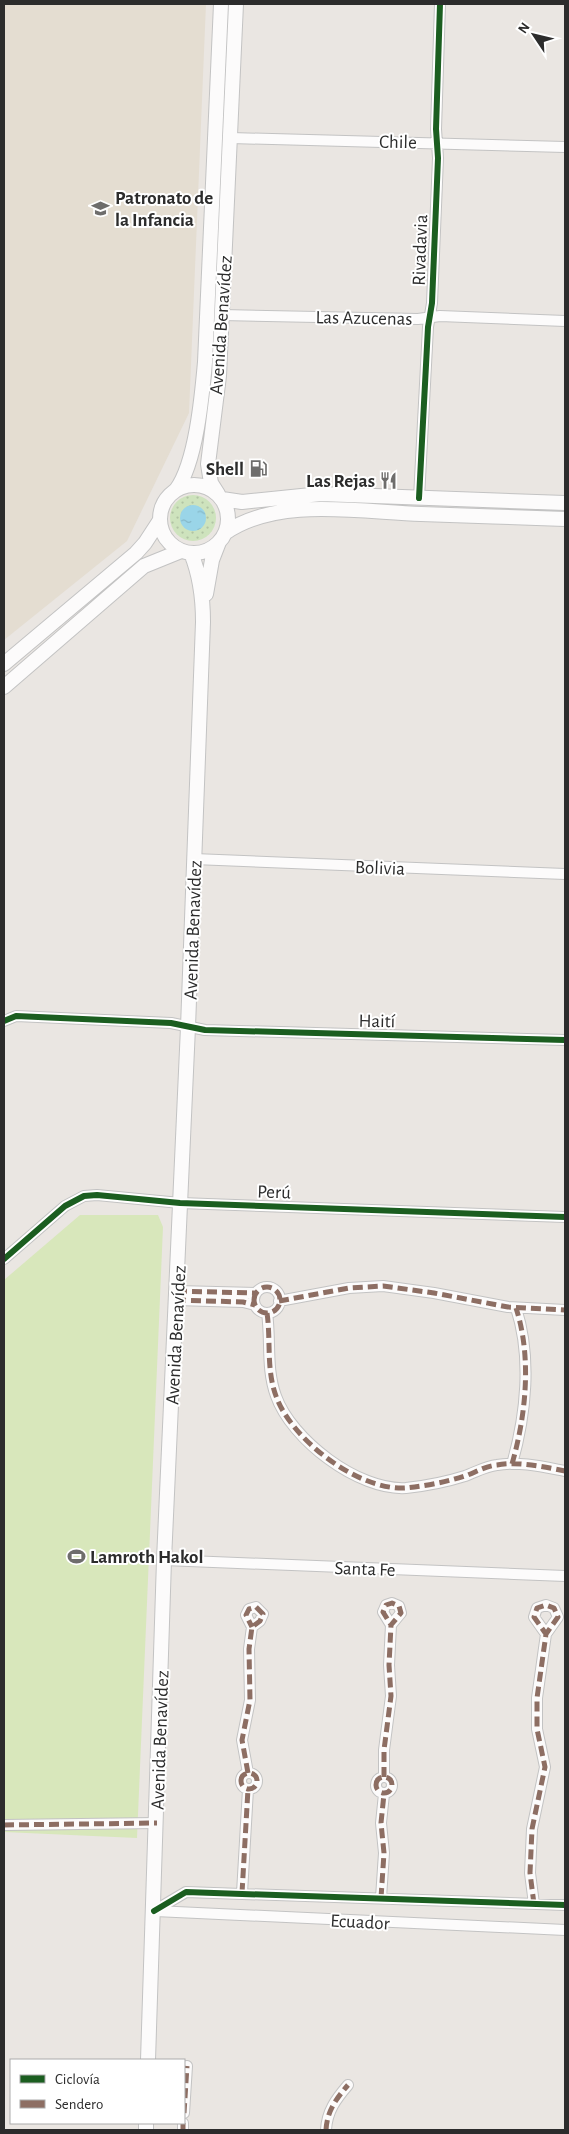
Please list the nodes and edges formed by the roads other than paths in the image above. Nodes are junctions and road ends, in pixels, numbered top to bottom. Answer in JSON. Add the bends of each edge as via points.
{"nodes":[{"id":1,"x":221,"y":4,"type":"edge"},
{"id":2,"x":236,"y":4,"type":"edge"},
{"id":3,"x":440,"y":4,"type":"edge"},
{"id":4,"x":231,"y":138,"type":"junction"},
{"id":5,"x":436,"y":142,"type":"junction"},
{"id":6,"x":565,"y":147,"type":"edge"},
{"id":7,"x":222,"y":315,"type":"junction"},
{"id":8,"x":430,"y":317,"type":"junction"},
{"id":9,"x":565,"y":320,"type":"edge"},
{"id":10,"x":176,"y":490,"type":"junction"},
{"id":11,"x":220,"y":496,"type":"junction"},
{"id":12,"x":419,"y":498,"type":"junction"},
{"id":13,"x":565,"y":503,"type":"edge"},
{"id":14,"x":565,"y":519,"type":"edge"},
{"id":15,"x":160,"y":520,"type":"junction"},
{"id":16,"x":222,"y":538,"type":"junction"},
{"id":17,"x":186,"y":552,"type":"junction"},
{"id":18,"x":203,"y":610,"type":"junction"},
{"id":19,"x":4,"y":664,"type":"edge"},
{"id":20,"x":4,"y":687,"type":"edge"},
{"id":21,"x":194,"y":859,"type":"junction"},
{"id":22,"x":565,"y":874,"type":"edge"},
{"id":23,"x":4,"y":1021,"type":"edge"},
{"id":24,"x":188,"y":1027,"type":"junction"},
{"id":25,"x":565,"y":1040,"type":"edge"},
{"id":26,"x":180,"y":1203,"type":"junction"},
{"id":27,"x":565,"y":1217,"type":"edge"},
{"id":28,"x":4,"y":1259,"type":"edge"},
{"id":29,"x":256,"y":1293,"type":"junction"},
{"id":30,"x":177,"y":1296,"type":"junction"},
{"id":31,"x":280,"y":1301,"type":"junction"},
{"id":32,"x":255,"y":1305,"type":"junction"},
{"id":33,"x":516,"y":1308,"type":"junction"},
{"id":34,"x":565,"y":1310,"type":"edge"},
{"id":35,"x":266,"y":1313,"type":"junction"},
{"id":36,"x":512,"y":1464,"type":"junction"},
{"id":37,"x":565,"y":1471,"type":"edge"},
{"id":38,"x":164,"y":1560,"type":"junction"},
{"id":39,"x":565,"y":1576,"type":"edge"},
{"id":40,"x":391,"y":1625,"type":"dead end"},
{"id":41,"x":252,"y":1628,"type":"dead end"},
{"id":42,"x":546,"y":1634,"type":"dead end"},
{"id":43,"x":157,"y":1823,"type":"junction"},
{"id":44,"x":4,"y":1825,"type":"edge"},
{"id":45,"x":242,"y":1893,"type":"junction"},
{"id":46,"x":382,"y":1898,"type":"junction"},
{"id":47,"x":534,"y":1904,"type":"junction"},
{"id":48,"x":565,"y":1905,"type":"edge"},
{"id":49,"x":154,"y":1911,"type":"junction"},
{"id":50,"x":565,"y":1930,"type":"edge"},
{"id":51,"x":148,"y":2059,"type":"edge"},
{"id":52,"x":187,"y":2066,"type":"dead end"},
{"id":53,"x":348,"y":2085,"type":"dead end"},
{"id":54,"x":185,"y":2097,"type":"edge"},
{"id":55,"x":326,"y":2130,"type":"edge"}],
"edges":[{"from":1,"to":10,"type":"main road","name":"Avenida Benavídez","via":[[202,396],[188,468]]},
{"from":2,"to":4,"type":"main road","name":"Avenida Benavídez"},
{"from":3,"to":5,"type":"street","name":"Rivadavia"},
{"from":4,"to":5,"type":"street","name":"Chile"},
{"from":4,"to":7,"type":"main road","name":"Avenida Benavídez"},
{"from":5,"to":6,"type":"street","name":"Chile"},
{"from":5,"to":8,"type":"street","name":"Rivadavia","via":[[438,158]]},
{"from":7,"to":8,"type":"street","name":"Las Azucenas"},
{"from":7,"to":11,"type":"main road","name":"Avenida Benavídez","via":[[219,376],[208,464],[211,483]]},
{"from":8,"to":9,"type":"street","name":"Las Azucenas"},
{"from":8,"to":12,"type":"street","name":"Rivadavia"},
{"from":10,"to":11,"type":"main road","via":[[198,485]]},
{"from":10,"to":15,"type":"main road","via":[[164,502]]},
{"from":11,"to":12,"type":"main road","via":[[242,502],[321,494]]},
{"from":11,"to":16,"type":"main road","via":[[228,516]]},
{"from":12,"to":13,"type":"main road"},
{"from":14,"to":16,"type":"main road","via":[[304,510],[259,516],[237,525]]},
{"from":15,"to":17,"type":"main road","via":[[166,538]]},
{"from":15,"to":19,"type":"main road","via":[[136,553]]},
{"from":16,"to":17,"type":"main road","via":[[206,551]]},
{"from":16,"to":18,"type":"main road","name":"Avenida Benavídez","via":[[212,560]]},
{"from":17,"to":18,"type":"main road","name":"Avenida Benavídez","via":[[197,567]]},
{"from":17,"to":20,"type":"main road","via":[[144,566]]},
{"from":18,"to":21,"type":"main road","name":"Avenida Benavídez"},
{"from":21,"to":22,"type":"street","name":"Bolivia"},
{"from":21,"to":24,"type":"main road","name":"Avenida Benavídez"},
{"from":23,"to":24,"type":"street","name":"Haití","via":[[16,1016],[171,1023]]},
{"from":24,"to":25,"type":"street","name":"Haití"},
{"from":24,"to":26,"type":"main road","name":"Avenida Benavídez"},
{"from":26,"to":27,"type":"street","name":"Perú"},
{"from":26,"to":28,"type":"street","name":"Perú","via":[[84,1196],[65,1206]]},
{"from":26,"to":30,"type":"main road","name":"Avenida Benavídez"},
{"from":29,"to":30,"type":"street"},
{"from":29,"to":31,"type":"street","via":[[263,1288],[271,1288]]},
{"from":29,"to":32,"type":"street"},
{"from":30,"to":32,"type":"street"},
{"from":30,"to":38,"type":"main road","name":"Avenida Benavídez"},
{"from":31,"to":33,"type":"street","via":[[349,1288],[383,1286]]},
{"from":31,"to":35,"type":"street","via":[[274,1311]]},
{"from":32,"to":35,"type":"street"},
{"from":33,"to":34,"type":"street"},
{"from":33,"to":36,"type":"street","via":[[525,1354],[522,1418]]},
{"from":35,"to":36,"type":"street","via":[[270,1374],[276,1396],[285,1414],[315,1449],[340,1467],[378,1484],[405,1488],[434,1484],[498,1464]]},
{"from":36,"to":37,"type":"street"},
{"from":38,"to":39,"type":"street","name":"Santa Fe"},
{"from":38,"to":43,"type":"main road","name":"Avenida Benavídez"},
{"from":40,"to":46,"type":"street","via":[[391,1696],[384,1777],[393,1785],[384,1794],[381,1823],[384,1853]]},
{"from":41,"to":45,"type":"street","via":[[250,1700],[242,1740],[248,1773],[253,1774],[257,1781],[253,1788],[248,1789]]},
{"from":42,"to":47,"type":"street","via":[[536,1715],[545,1767],[532,1829],[530,1873]]},
{"from":43,"to":44,"type":"street"},
{"from":43,"to":49,"type":"main road","name":"Avenida Benavídez"},
{"from":45,"to":46,"type":"street"},
{"from":45,"to":49,"type":"street","via":[[186,1892]]},
{"from":46,"to":47,"type":"street"},
{"from":47,"to":48,"type":"street"},
{"from":49,"to":50,"type":"street","name":"Ecuador"},
{"from":49,"to":51,"type":"main road","name":"Avenida Benavídez"},
{"from":52,"to":54,"type":"street"},
{"from":53,"to":55,"type":"street","via":[[330,2108]]}]}
